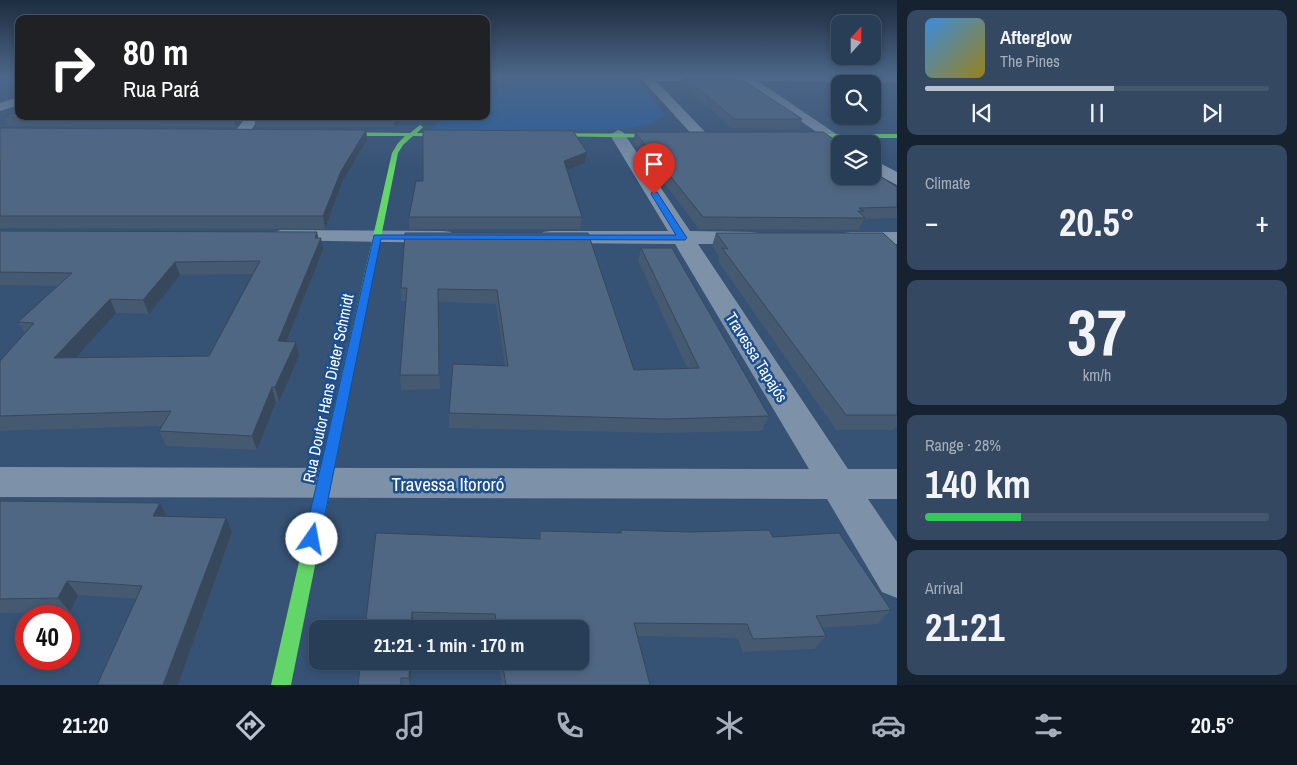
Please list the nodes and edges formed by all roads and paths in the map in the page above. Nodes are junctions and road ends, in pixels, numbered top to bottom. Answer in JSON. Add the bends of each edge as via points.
{"nodes":[{"id":1,"x":676,"y":107,"type":"edge"},
{"id":2,"x":789,"y":107,"type":"edge"},
{"id":3,"x":251,"y":120,"type":"edge"},
{"id":4,"x":429,"y":121,"type":"dead end"},
{"id":5,"x":241,"y":134,"type":"edge"},
{"id":6,"x":320,"y":134,"type":"edge"},
{"id":7,"x":408,"y":135,"type":"junction"},
{"id":8,"x":468,"y":135,"type":"edge"},
{"id":9,"x":528,"y":135,"type":"edge"},
{"id":10,"x":618,"y":135,"type":"junction"},
{"id":11,"x":831,"y":135,"type":"edge"},
{"id":12,"x":706,"y":136,"type":"joint"},
{"id":13,"x":776,"y":136,"type":"edge"},
{"id":14,"x":897,"y":136,"type":"edge"},
{"id":15,"x":881,"y":137,"type":"edge"},
{"id":16,"x":831,"y":140,"type":"edge"},
{"id":17,"x":881,"y":170,"type":"edge"},
{"id":18,"x":897,"y":180,"type":"edge"},
{"id":19,"x":258,"y":236,"type":"edge"},
{"id":20,"x":377,"y":237,"type":"junction"},
{"id":21,"x":466,"y":237,"type":"edge"},
{"id":22,"x":535,"y":237,"type":"edge"},
{"id":23,"x":682,"y":238,"type":"junction"},
{"id":24,"x":770,"y":238,"type":"edge"},
{"id":25,"x":829,"y":238,"type":"edge"},
{"id":26,"x":897,"y":238,"type":"edge"},
{"id":27,"x":0,"y":482,"type":"edge"},
{"id":28,"x":324,"y":484,"type":"junction"},
{"id":29,"x":838,"y":484,"type":"junction"},
{"id":30,"x":897,"y":484,"type":"edge"},
{"id":31,"x":897,"y":578,"type":"edge"},
{"id":32,"x":281,"y":685,"type":"edge"}],
"edges":[{"from":1,"to":12,"type":"street"},
{"from":2,"to":11,"type":"street"},
{"from":3,"to":5,"type":"street"},
{"from":4,"to":7,"type":"street","name":"Rua Doutor Hans Dieter Schmidt"},
{"from":6,"to":7,"type":"street"},
{"from":7,"to":8,"type":"street"},
{"from":7,"to":20,"type":"street","name":"Rua Doutor Hans Dieter Schmidt","via":[[395,153]]},
{"from":9,"to":10,"type":"street"},
{"from":10,"to":12,"type":"street"},
{"from":10,"to":23,"type":"street","name":"Travessa Tapajós"},
{"from":13,"to":16,"type":"street"},
{"from":14,"to":15,"type":"street"},
{"from":17,"to":18,"type":"street"},
{"from":19,"to":20,"type":"street"},
{"from":20,"to":21,"type":"street"},
{"from":20,"to":28,"type":"street","name":"Rua Doutor Hans Dieter Schmidt"},
{"from":22,"to":23,"type":"street"},
{"from":23,"to":24,"type":"street"},
{"from":23,"to":29,"type":"street","name":"Travessa Tapajós"},
{"from":25,"to":26,"type":"street"},
{"from":27,"to":28,"type":"street","name":"Travessa Itororó"},
{"from":28,"to":29,"type":"street","name":"Travessa Itororó"},
{"from":28,"to":32,"type":"street","name":"Rua Doutor Hans Dieter Schmidt"},
{"from":29,"to":30,"type":"street","name":"Travessa Itororó"},
{"from":29,"to":31,"type":"street","name":"Travessa Tapajós"}]}
